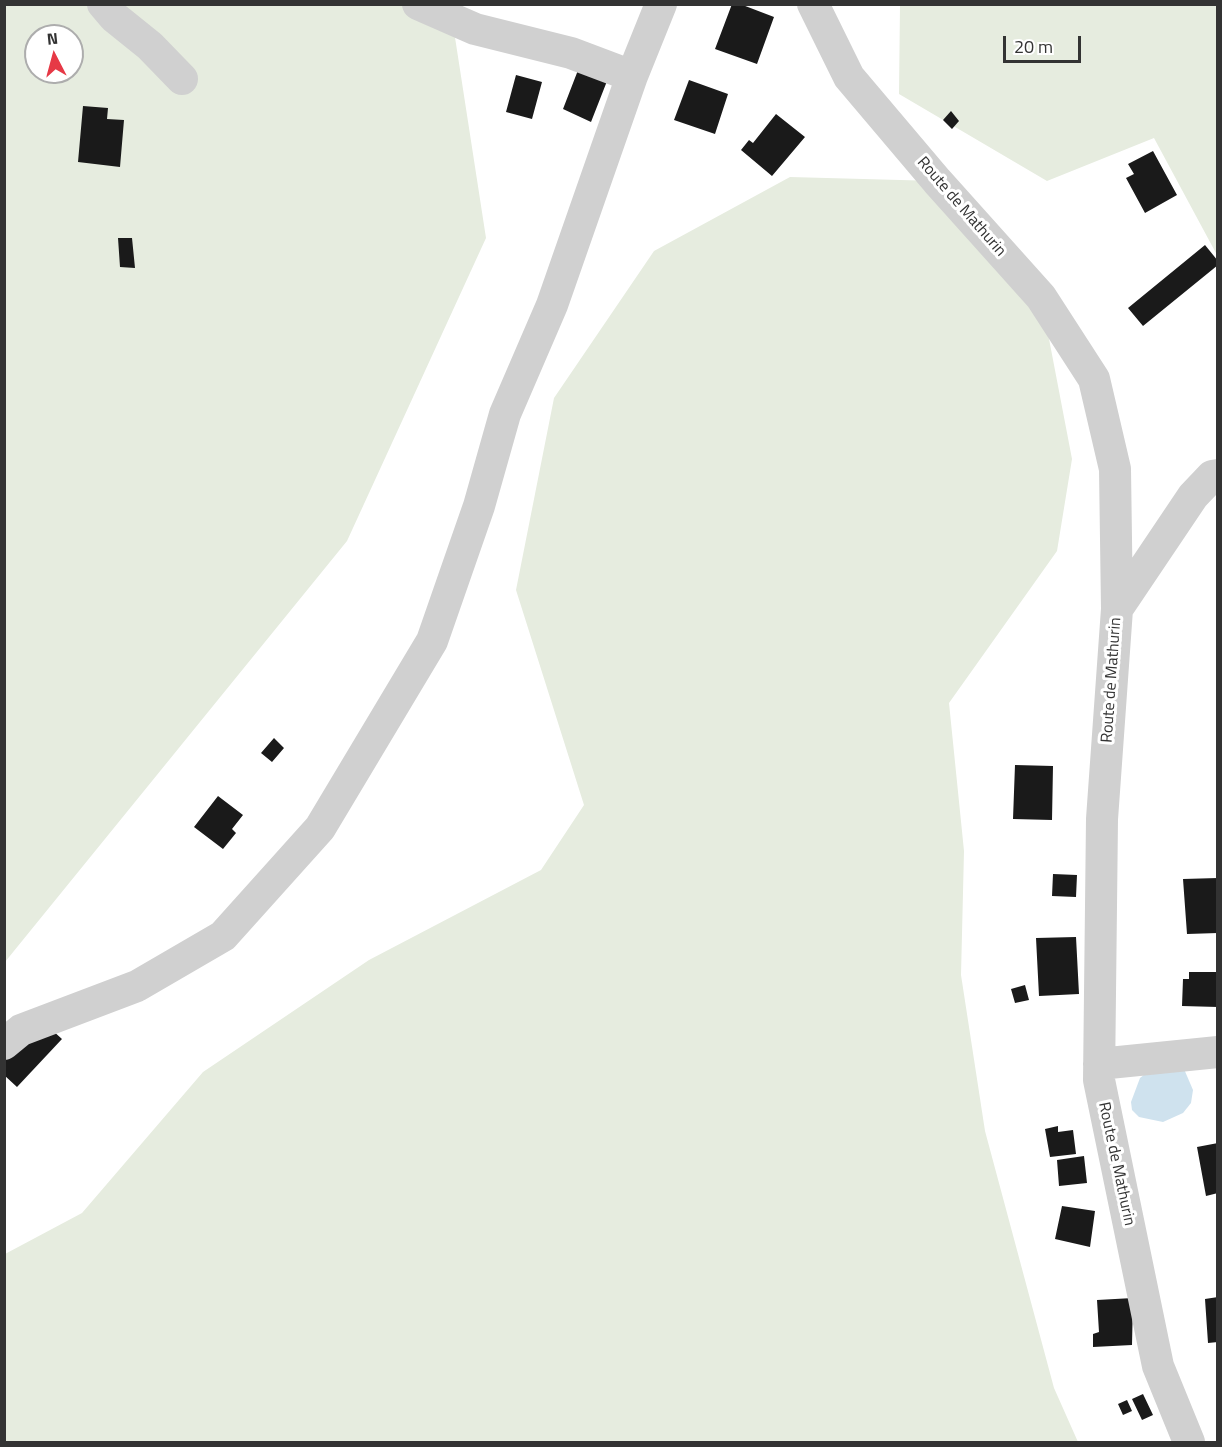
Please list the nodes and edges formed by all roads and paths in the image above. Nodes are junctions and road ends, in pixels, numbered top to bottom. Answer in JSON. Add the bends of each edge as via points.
{"nodes":[{"id":1,"x":104,"y":4,"type":"edge"},
{"id":2,"x":418,"y":4,"type":"edge"},
{"id":3,"x":661,"y":4,"type":"edge"},
{"id":4,"x":813,"y":4,"type":"edge"},
{"id":5,"x":632,"y":76,"type":"junction"},
{"id":6,"x":182,"y":79,"type":"dead end"},
{"id":7,"x":1218,"y":475,"type":"edge"},
{"id":8,"x":1117,"y":609,"type":"junction"},
{"id":9,"x":4,"y":1044,"type":"edge"},
{"id":10,"x":1218,"y":1052,"type":"edge"},
{"id":11,"x":1099,"y":1065,"type":"junction"},
{"id":12,"x":1189,"y":1443,"type":"edge"}],
"edges":[{"from":1,"to":6,"type":"street"},
{"from":2,"to":5,"type":"street","via":[[475,29],[571,53]]},
{"from":3,"to":5,"type":"street"},
{"from":4,"to":8,"type":"street","name":"Route de Mathurin","via":[[849,77],[1041,297],[1094,379],[1115,469]]},
{"from":5,"to":9,"type":"street","via":[[552,305],[505,414],[479,506],[432,641],[320,828],[223,936],[137,986],[21,1030]]},
{"from":7,"to":8,"type":"street","via":[[1212,476],[1193,496]]},
{"from":8,"to":11,"type":"street","name":"Route de Mathurin","via":[[1102,819]]},
{"from":10,"to":11,"type":"street"},
{"from":11,"to":12,"type":"street","name":"Route de Mathurin","via":[[1114,1161],[1158,1366]]}]}
